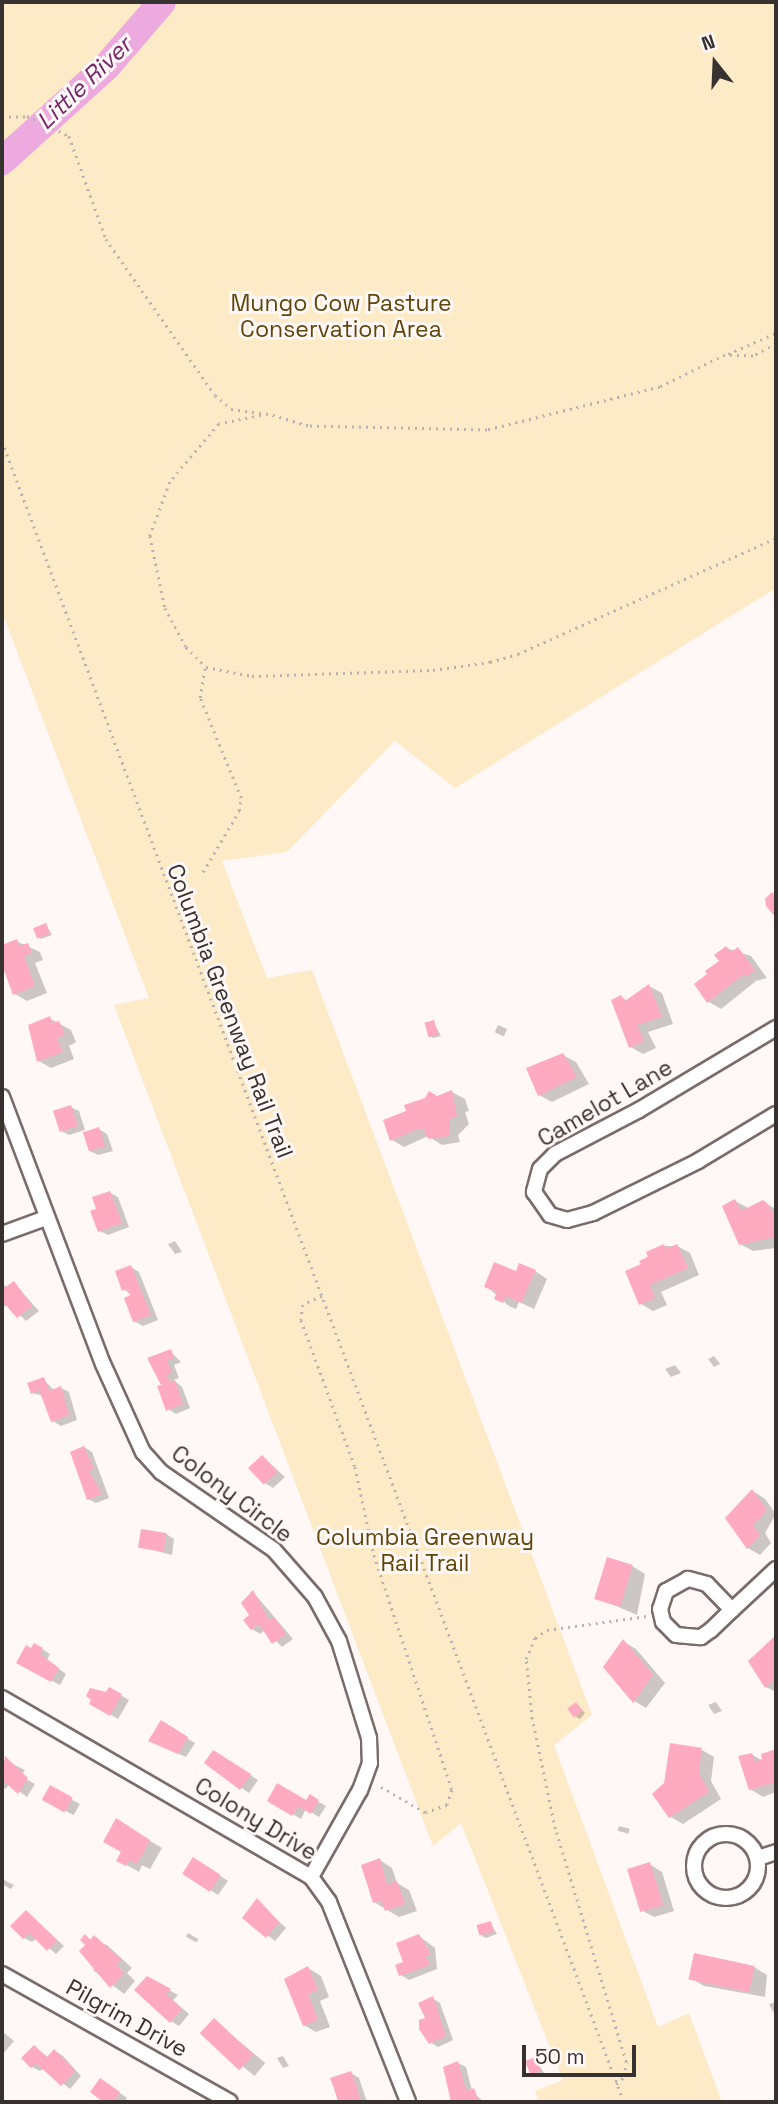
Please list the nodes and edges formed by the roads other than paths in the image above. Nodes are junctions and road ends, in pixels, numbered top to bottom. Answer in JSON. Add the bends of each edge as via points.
{"nodes":[{"id":1,"x":776,"y":1028,"type":"edge"},
{"id":2,"x":2,"y":1097,"type":"edge"},
{"id":3,"x":776,"y":1114,"type":"edge"},
{"id":4,"x":46,"y":1218,"type":"junction"},
{"id":5,"x":2,"y":1234,"type":"edge"},
{"id":6,"x":776,"y":1570,"type":"edge"},
{"id":7,"x":732,"y":1610,"type":"junction"},
{"id":8,"x":2,"y":1698,"type":"edge"},
{"id":9,"x":776,"y":1852,"type":"edge"},
{"id":10,"x":758,"y":1858,"type":"junction"},
{"id":11,"x":311,"y":1877,"type":"junction"},
{"id":12,"x":2,"y":1974,"type":"edge"},
{"id":13,"x":230,"y":2102,"type":"edge"},
{"id":14,"x":408,"y":2102,"type":"edge"}],
"edges":[{"from":1,"to":3,"type":"street","name":"Camelot Lane","via":[[555,1154],[540,1169],[534,1192],[550,1215],[567,1220],[593,1213],[698,1161]]},
{"from":2,"to":4,"type":"street","name":"Colony Circle"},
{"from":4,"to":5,"type":"street"},
{"from":4,"to":11,"type":"street","name":"Colony Circle","via":[[143,1452],[161,1472],[274,1550],[315,1597],[339,1641],[369,1738],[366,1778]]},
{"from":6,"to":7,"type":"street"},
{"from":7,"to":7,"type":"street","via":[[695,1639],[676,1635],[660,1615],[666,1591],[688,1579],[707,1584]]},
{"from":8,"to":11,"type":"street","name":"Colony Drive"},
{"from":9,"to":10,"type":"street"},
{"from":10,"to":10,"type":"street","via":[[740,1837],[713,1836],[695,1857],[696,1878],[715,1897],[736,1897],[753,1885]]},
{"from":11,"to":14,"type":"street","name":"Colony Drive","via":[[329,1902]]},
{"from":12,"to":13,"type":"street","name":"Pilgrim Drive"}]}
